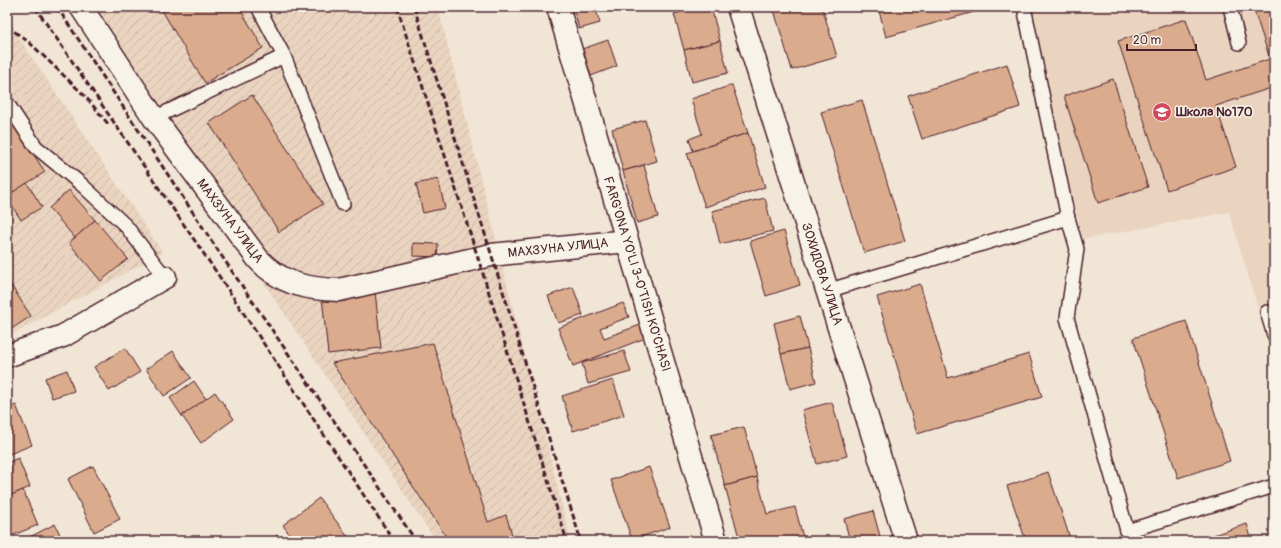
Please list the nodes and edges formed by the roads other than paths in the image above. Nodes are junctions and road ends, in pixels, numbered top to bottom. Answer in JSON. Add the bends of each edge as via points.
{"nodes":[{"id":1,"x":82,"y":7,"type":"edge"},
{"id":2,"x":258,"y":7,"type":"edge"},
{"id":3,"x":558,"y":7,"type":"edge"},
{"id":4,"x":738,"y":7,"type":"edge"},
{"id":5,"x":1024,"y":7,"type":"edge"},
{"id":6,"x":1230,"y":7,"type":"edge"},
{"id":7,"x":1239,"y":43,"type":"dead end"},
{"id":8,"x":284,"y":56,"type":"junction"},
{"id":9,"x":7,"y":103,"type":"edge"},
{"id":10,"x":154,"y":118,"type":"junction"},
{"id":11,"x":343,"y":204,"type":"dead end"},
{"id":12,"x":1068,"y":218,"type":"junction"},
{"id":13,"x":627,"y":241,"type":"junction"},
{"id":14,"x":165,"y":277,"type":"joint"},
{"id":15,"x":827,"y":291,"type":"junction"},
{"id":16,"x":1267,"y":312,"type":"dead end"},
{"id":17,"x":1274,"y":335,"type":"edge"},
{"id":18,"x":7,"y":356,"type":"edge"},
{"id":19,"x":1274,"y":486,"type":"edge"},
{"id":20,"x":1129,"y":536,"type":"edge"},
{"id":21,"x":716,"y":541,"type":"edge"},
{"id":22,"x":906,"y":541,"type":"edge"}],
"edges":[{"from":1,"to":10,"type":"street","name":"МАХЗУНА УЛИЦА"},
{"from":2,"to":8,"type":"lane"},
{"from":3,"to":13,"type":"street","name":"FARG'ONA YO'LI 3-O'TISH KO'CHASI"},
{"from":4,"to":15,"type":"street","name":"ЗОХИДОВА УЛИЦА"},
{"from":5,"to":12,"type":"lane"},
{"from":6,"to":7,"type":"lane"},
{"from":8,"to":10,"type":"lane"},
{"from":8,"to":11,"type":"lane"},
{"from":9,"to":14,"type":"lane","via":[[36,147],[126,226]]},
{"from":10,"to":13,"type":"street","name":"МАХЗУНА УЛИЦА","via":[[258,259],[273,274],[303,286],[339,290],[491,255]]},
{"from":12,"to":15,"type":"lane"},
{"from":12,"to":20,"type":"lane","via":[[1077,249],[1067,318]]},
{"from":13,"to":21,"type":"street","name":"FARG'ONA YO'LI 3-O'TISH KO'CHASI"},
{"from":14,"to":18,"type":"street","via":[[63,336]]},
{"from":15,"to":22,"type":"street","name":"ЗОХИДОВА УЛИЦА"},
{"from":16,"to":17,"type":"lane"},
{"from":19,"to":20,"type":"lane"}]}
